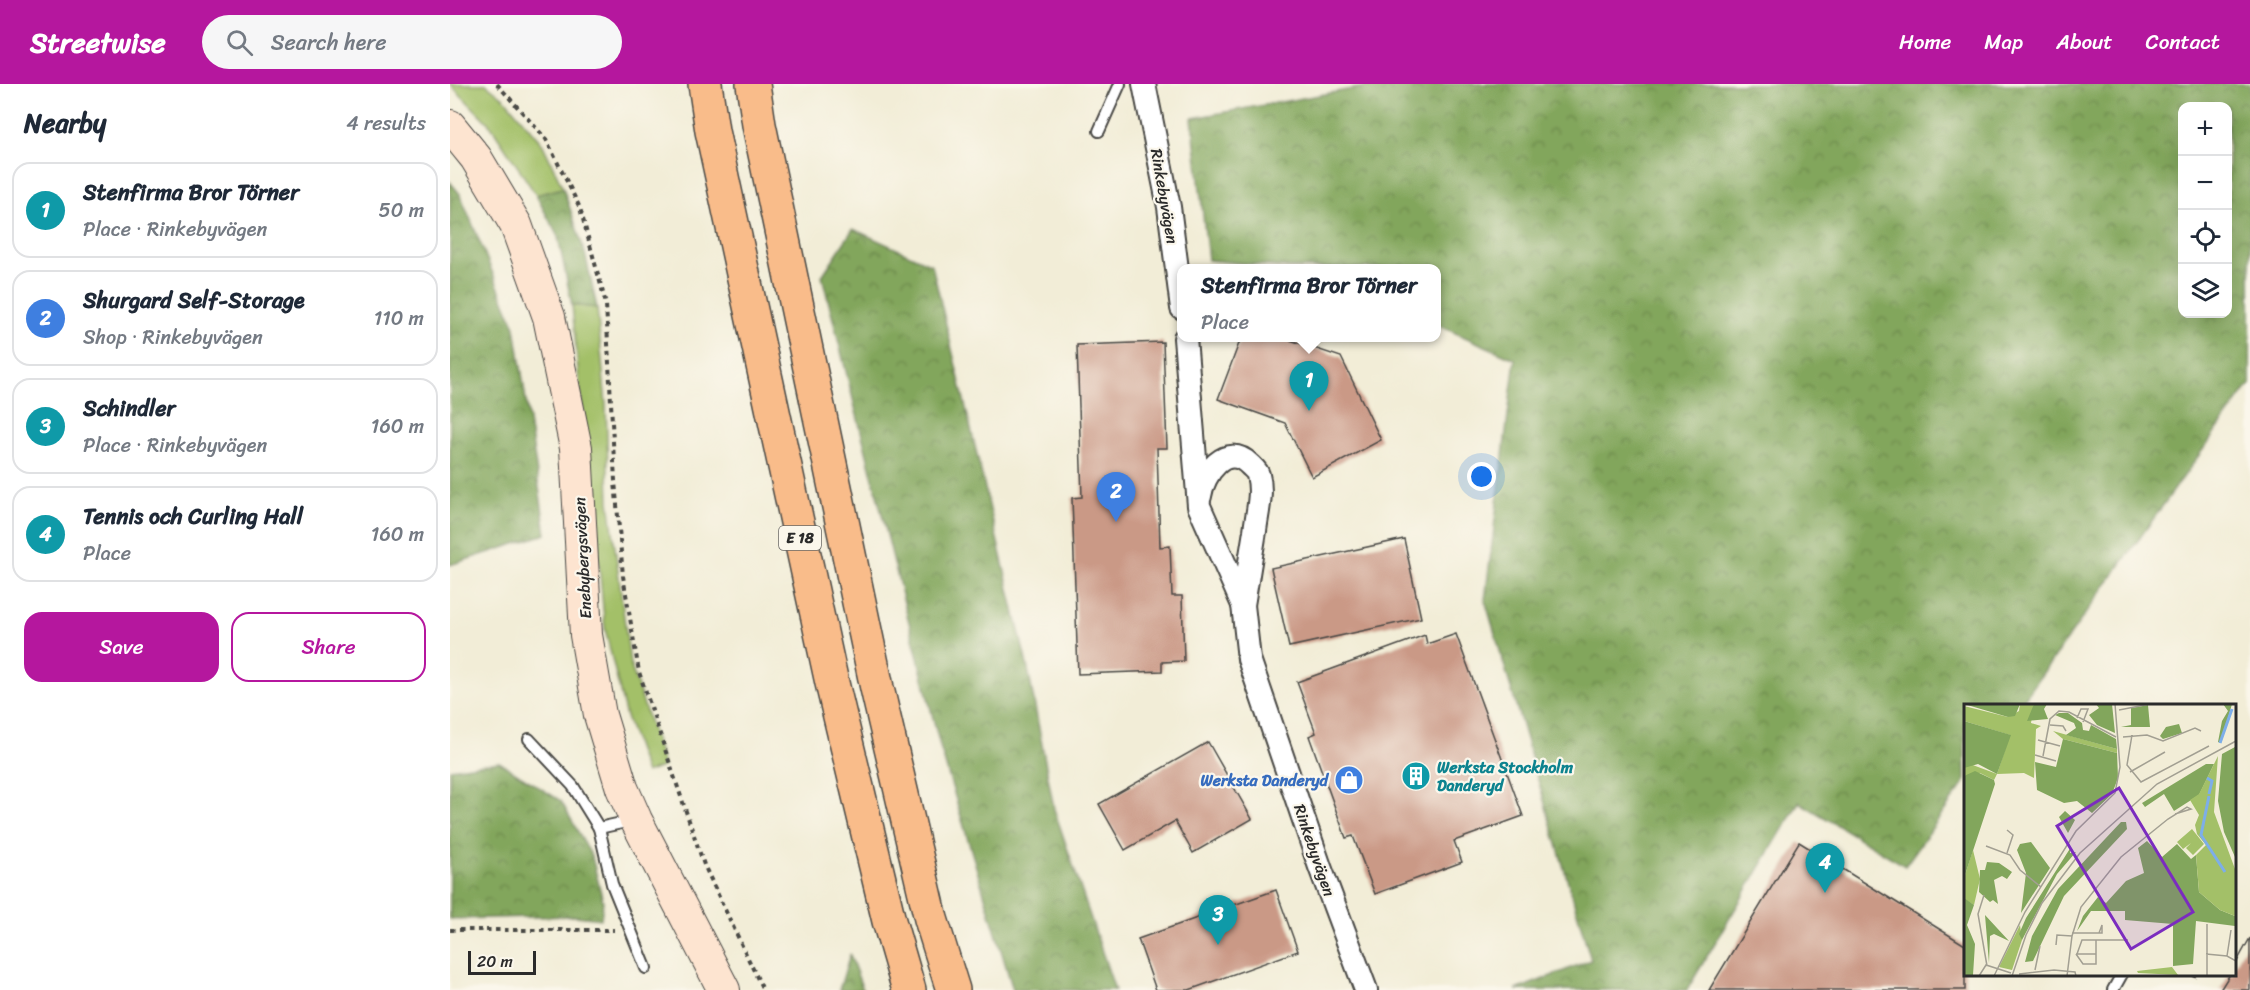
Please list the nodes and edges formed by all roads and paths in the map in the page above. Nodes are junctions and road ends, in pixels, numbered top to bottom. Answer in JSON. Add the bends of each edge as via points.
{"nodes":[{"id":1,"x":497,"y":84,"type":"edge"},
{"id":2,"x":705,"y":84,"type":"edge"},
{"id":3,"x":753,"y":84,"type":"edge"},
{"id":4,"x":1120,"y":84,"type":"edge"},
{"id":5,"x":1144,"y":84,"type":"edge"},
{"id":6,"x":450,"y":126,"type":"edge"},
{"id":7,"x":1099,"y":131,"type":"dead end"},
{"id":8,"x":1177,"y":269,"type":"edge"},
{"id":9,"x":1185,"y":342,"type":"edge"},
{"id":10,"x":1199,"y":506,"type":"junction"},
{"id":11,"x":1243,"y":605,"type":"junction"},
{"id":12,"x":530,"y":739,"type":"dead end"},
{"id":13,"x":636,"y":820,"type":"junction"},
{"id":14,"x":599,"y":828,"type":"junction"},
{"id":15,"x":450,"y":930,"type":"edge"},
{"id":16,"x":630,"y":930,"type":"junction"},
{"id":17,"x":646,"y":968,"type":"dead end"},
{"id":18,"x":2121,"y":975,"type":"edge"},
{"id":19,"x":2195,"y":975,"type":"edge"},
{"id":20,"x":2200,"y":977,"type":"dead end"},
{"id":21,"x":724,"y":990,"type":"edge"},
{"id":22,"x":763,"y":990,"type":"edge"},
{"id":23,"x":909,"y":990,"type":"edge"},
{"id":24,"x":953,"y":990,"type":"edge"},
{"id":25,"x":1366,"y":990,"type":"edge"},
{"id":26,"x":2113,"y":990,"type":"edge"}],
"edges":[{"from":1,"to":22,"type":"path","via":[[546,139],[580,208],[606,304],[623,576],[639,672],[704,865]]},
{"from":2,"to":23,"type":"highway","number":"E 18","via":[[832,683]]},
{"from":3,"to":24,"type":"highway","number":"E 18","via":[[877,688],[931,919]]},
{"from":4,"to":7,"type":"lane"},
{"from":5,"to":8,"type":"street","name":"Rinkebyvägen","via":[[1169,207]]},
{"from":6,"to":13,"type":"main road","name":"Enebybergsvägen","via":[[476,158],[516,225],[549,317],[576,448],[586,635],[600,715]]},
{"from":9,"to":10,"type":"street","name":"Rinkebyvägen"},
{"from":10,"to":11,"type":"street","name":"Rinkebyvägen"},
{"from":10,"to":11,"type":"street","name":"Rinkebyvägen","via":[[1207,472],[1217,463],[1236,457],[1258,473],[1260,493]]},
{"from":11,"to":25,"type":"street","name":"Rinkebyvägen","via":[[1249,659]]},
{"from":12,"to":14,"type":"lane","via":[[573,786]]},
{"from":13,"to":14,"type":"lane"},
{"from":13,"to":21,"type":"main road","name":"Enebybergsvägen"},
{"from":14,"to":16,"type":"lane","via":[[612,884]]},
{"from":15,"to":16,"type":"path"},
{"from":16,"to":17,"type":"lane"},
{"from":18,"to":26,"type":"lane"},
{"from":19,"to":20,"type":"path"}]}
